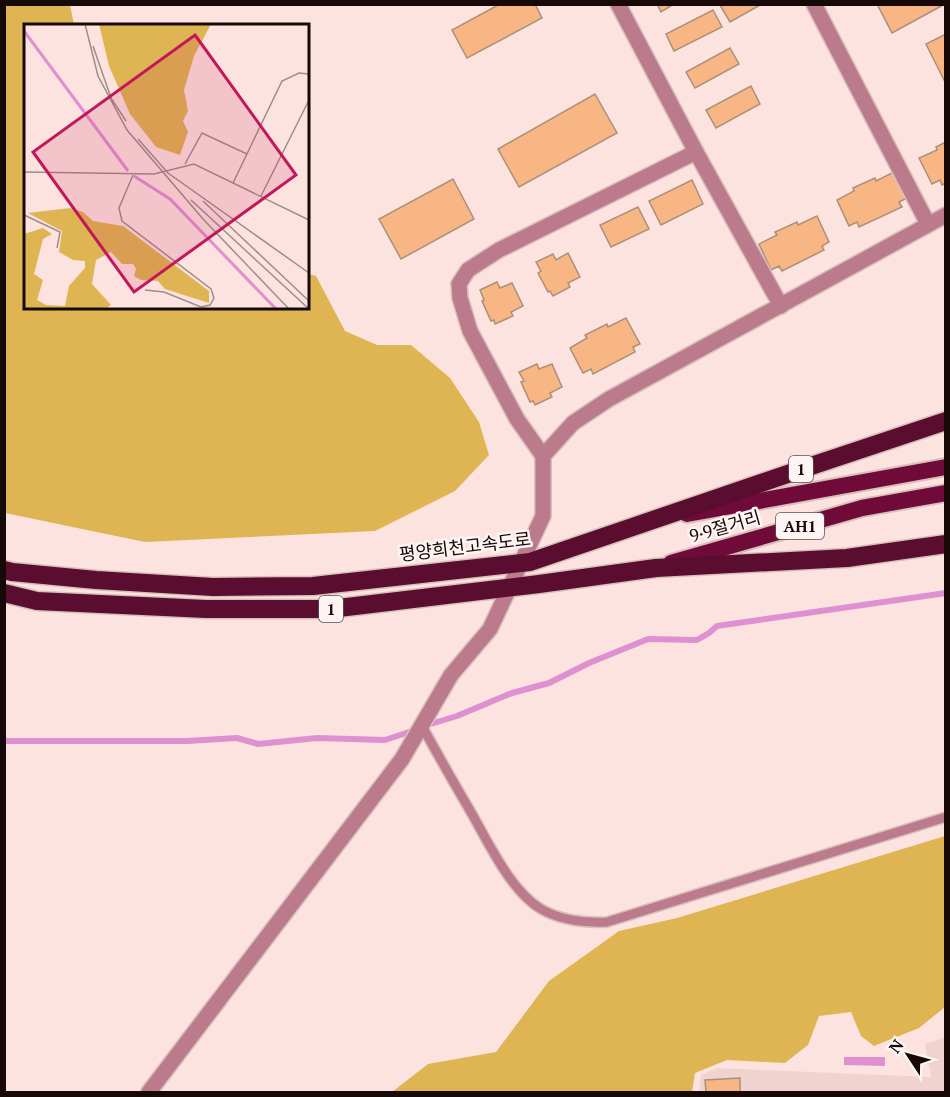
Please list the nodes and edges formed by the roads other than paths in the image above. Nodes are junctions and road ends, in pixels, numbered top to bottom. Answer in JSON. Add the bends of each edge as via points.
{"nodes":[{"id":1,"x":618,"y":4,"type":"edge"},
{"id":2,"x":814,"y":4,"type":"edge"},
{"id":3,"x":696,"y":152,"type":"junction"},
{"id":4,"x":945,"y":215,"type":"edge"},
{"id":5,"x":928,"y":224,"type":"junction"},
{"id":6,"x":781,"y":306,"type":"junction"},
{"id":7,"x":945,"y":421,"type":"edge"},
{"id":8,"x":543,"y":456,"type":"junction"},
{"id":9,"x":945,"y":468,"type":"edge"},
{"id":10,"x":945,"y":494,"type":"edge"},
{"id":11,"x":658,"y":519,"type":"junction"},
{"id":12,"x":945,"y":544,"type":"edge"},
{"id":13,"x":521,"y":563,"type":"junction"},
{"id":14,"x":656,"y":568,"type":"junction"},
{"id":15,"x":4,"y":570,"type":"edge"},
{"id":16,"x":510,"y":587,"type":"junction"},
{"id":17,"x":4,"y":593,"type":"edge"},
{"id":18,"x":422,"y":726,"type":"junction"},
{"id":19,"x":945,"y":817,"type":"edge"},
{"id":20,"x":149,"y":1092,"type":"edge"}],
"edges":[{"from":1,"to":3,"type":"street"},
{"from":2,"to":5,"type":"street"},
{"from":3,"to":6,"type":"street"},
{"from":3,"to":8,"type":"street","via":[[499,250],[468,270],[459,284],[470,331],[517,419]]},
{"from":4,"to":5,"type":"street"},
{"from":5,"to":6,"type":"street"},
{"from":6,"to":8,"type":"street","via":[[609,399],[573,423]]},
{"from":7,"to":11,"type":"highway","name":"평양희천고속도로","number":"1"},
{"from":8,"to":13,"type":"street","via":[[543,516]]},
{"from":9,"to":11,"type":"highway","name":"9·9절거리","number":"AH1"},
{"from":10,"to":14,"type":"highway","name":"9·9절거리","number":"AH1","via":[[862,508]]},
{"from":11,"to":13,"type":"highway","name":"평양희천고속도로","number":"1"},
{"from":12,"to":14,"type":"highway","number":"1","via":[[847,558]]},
{"from":13,"to":15,"type":"highway","name":"평양희천고속도로","number":"1","via":[[314,586],[213,587]]},
{"from":13,"to":16,"type":"street"},
{"from":14,"to":16,"type":"highway","number":"1"},
{"from":16,"to":17,"type":"highway","number":"1","via":[[330,609],[37,601]]},
{"from":16,"to":18,"type":"street","via":[[490,629],[452,675]]},
{"from":18,"to":19,"type":"lane","via":[[504,871],[533,903],[562,919],[607,922]]},
{"from":18,"to":20,"type":"street","via":[[395,769]]}]}
